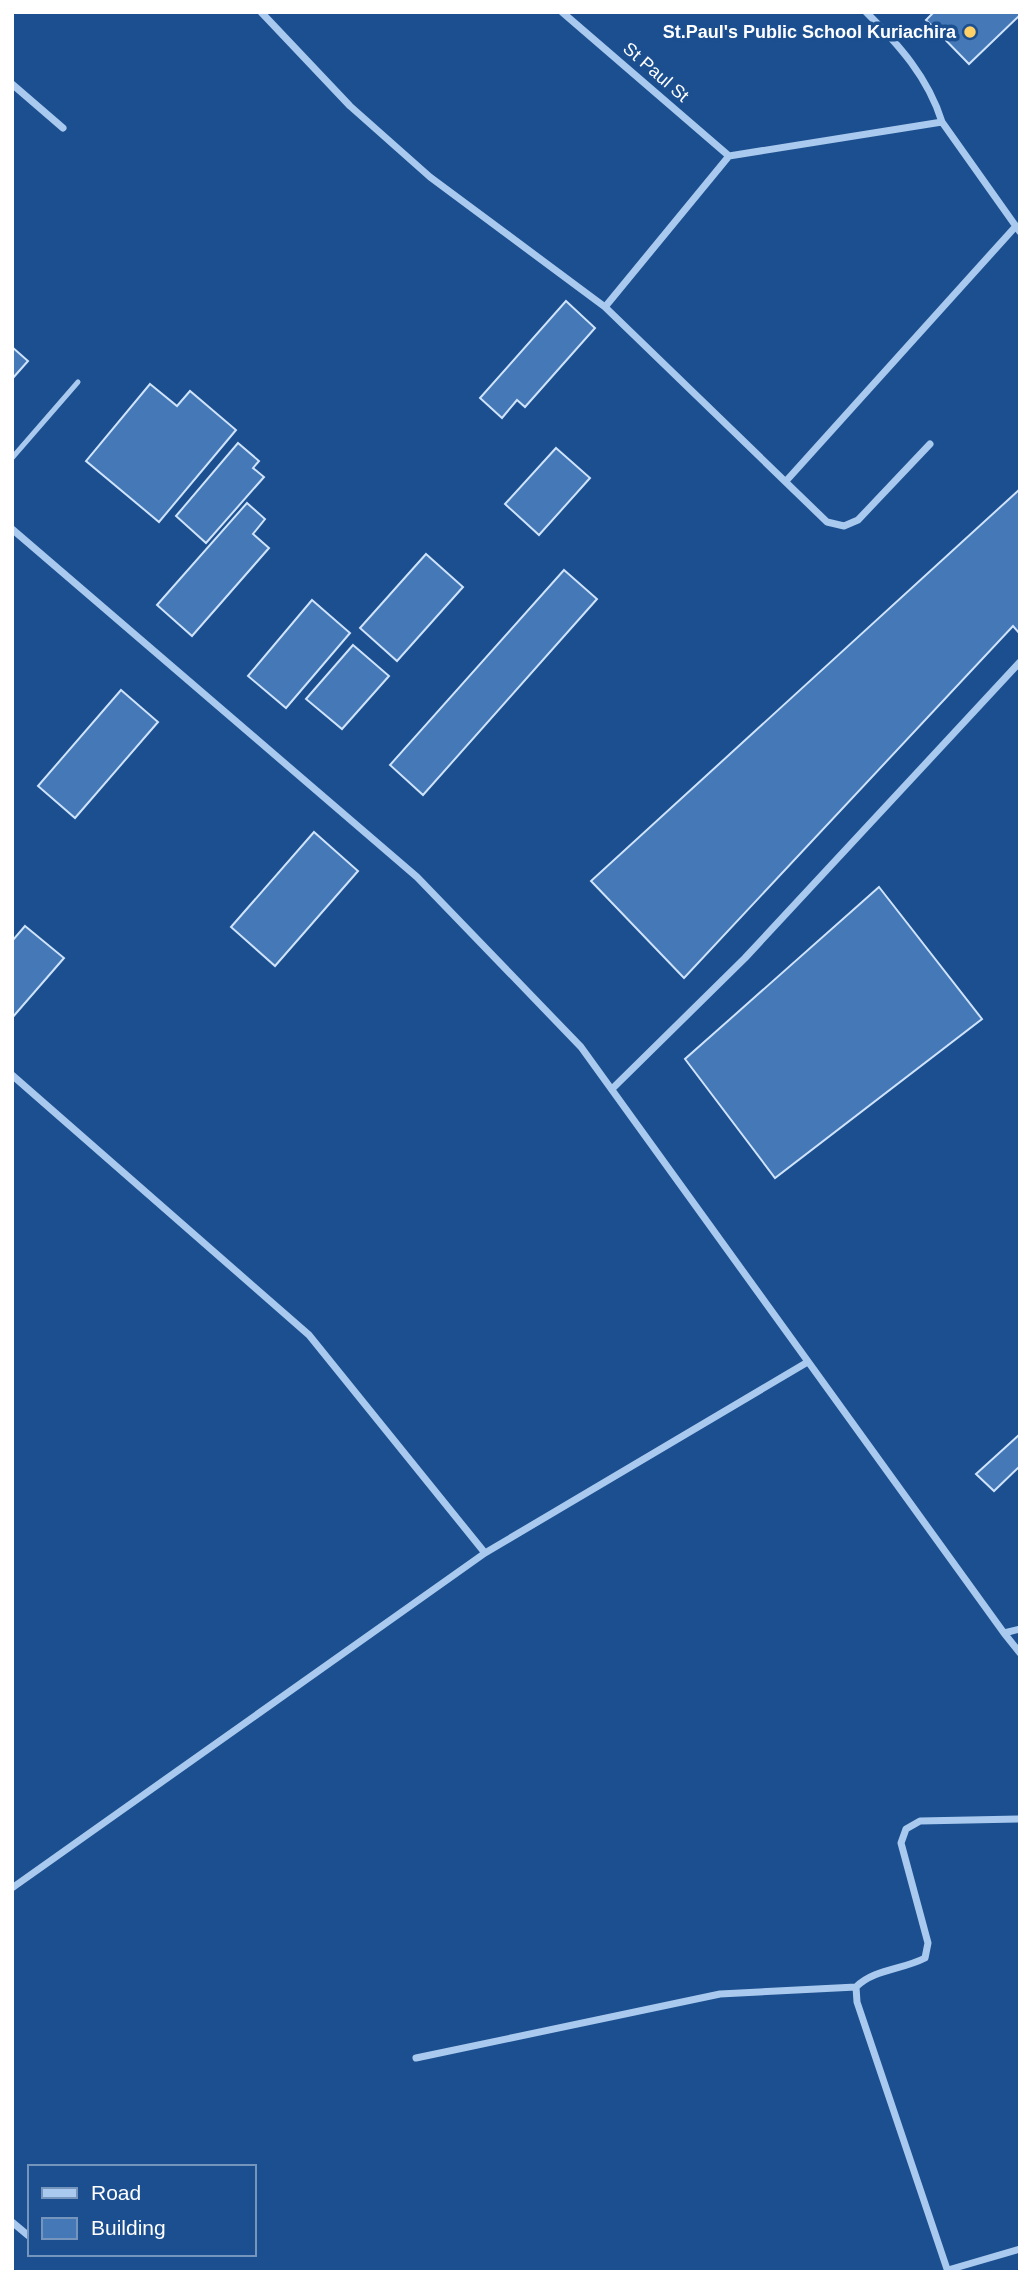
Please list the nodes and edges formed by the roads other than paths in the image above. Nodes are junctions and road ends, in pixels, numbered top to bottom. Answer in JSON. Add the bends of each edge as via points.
{"nodes":[{"id":1,"x":261,"y":12,"type":"edge"},
{"id":2,"x":562,"y":12,"type":"edge"},
{"id":3,"x":866,"y":12,"type":"edge"},
{"id":4,"x":12,"y":84,"type":"edge"},
{"id":5,"x":942,"y":122,"type":"junction"},
{"id":6,"x":63,"y":128,"type":"dead end"},
{"id":7,"x":729,"y":156,"type":"junction"},
{"id":8,"x":1018,"y":229,"type":"edge"},
{"id":9,"x":605,"y":306,"type":"junction"},
{"id":10,"x":78,"y":382,"type":"dead end"},
{"id":11,"x":930,"y":444,"type":"dead end"},
{"id":12,"x":12,"y":458,"type":"edge"},
{"id":13,"x":787,"y":480,"type":"junction"},
{"id":14,"x":12,"y":529,"type":"edge"},
{"id":15,"x":1020,"y":662,"type":"edge"},
{"id":16,"x":12,"y":1075,"type":"edge"},
{"id":17,"x":613,"y":1088,"type":"junction"},
{"id":18,"x":806,"y":1363,"type":"junction"},
{"id":19,"x":485,"y":1553,"type":"junction"},
{"id":20,"x":1020,"y":1629,"type":"edge"},
{"id":21,"x":1004,"y":1633,"type":"junction"},
{"id":22,"x":1020,"y":1653,"type":"edge"},
{"id":23,"x":1020,"y":1819,"type":"edge"},
{"id":24,"x":12,"y":1888,"type":"edge"},
{"id":25,"x":856,"y":1987,"type":"junction"},
{"id":26,"x":416,"y":2058,"type":"dead end"},
{"id":27,"x":12,"y":2222,"type":"edge"},
{"id":28,"x":28,"y":2235,"type":"edge"},
{"id":29,"x":1020,"y":2249,"type":"edge"},
{"id":30,"x":948,"y":2271,"type":"edge"}],
"edges":[{"from":1,"to":9,"type":"street","via":[[350,106],[430,177]]},
{"from":2,"to":7,"type":"street","name":"St Paul St"},
{"from":3,"to":5,"type":"street","via":[[899,44],[933,95]]},
{"from":4,"to":6,"type":"street"},
{"from":5,"to":7,"type":"street"},
{"from":5,"to":8,"type":"street"},
{"from":7,"to":9,"type":"street"},
{"from":8,"to":13,"type":"street"},
{"from":9,"to":13,"type":"street"},
{"from":10,"to":12,"type":"lane"},
{"from":11,"to":13,"type":"street","via":[[858,520],[844,526],[827,522]]},
{"from":14,"to":17,"type":"street","via":[[417,877],[581,1047]]},
{"from":15,"to":17,"type":"street","via":[[745,958]]},
{"from":16,"to":19,"type":"street","via":[[309,1335]]},
{"from":17,"to":18,"type":"street"},
{"from":18,"to":19,"type":"street"},
{"from":18,"to":21,"type":"street"},
{"from":19,"to":24,"type":"street"},
{"from":20,"to":21,"type":"street"},
{"from":21,"to":22,"type":"street"},
{"from":23,"to":25,"type":"street","via":[[919,1821],[906,1829],[901,1843],[928,1943],[925,1958],[866,1976]]},
{"from":25,"to":26,"type":"street","via":[[720,1994]]},
{"from":25,"to":30,"type":"street","via":[[857,2002]]},
{"from":27,"to":28,"type":"street"},
{"from":29,"to":30,"type":"street"}]}
